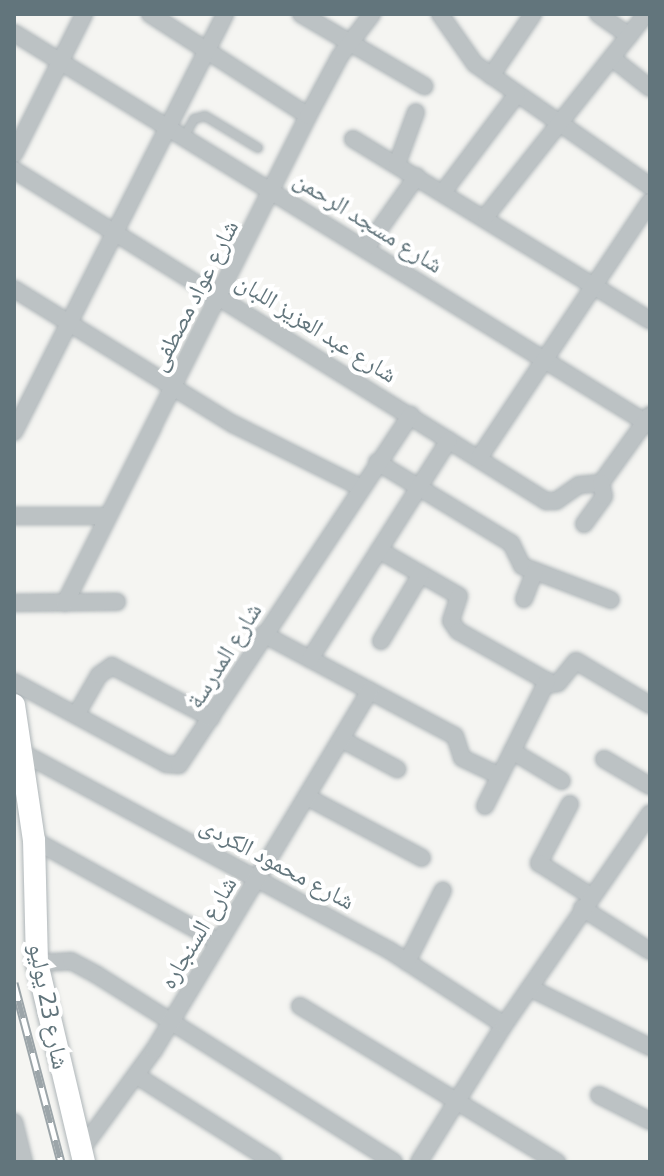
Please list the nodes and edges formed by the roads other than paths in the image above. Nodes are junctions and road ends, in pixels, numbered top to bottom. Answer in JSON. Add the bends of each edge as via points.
{"nodes":[{"id":1,"x":84,"y":14,"type":"edge"},
{"id":2,"x":150,"y":14,"type":"edge"},
{"id":3,"x":225,"y":14,"type":"edge"},
{"id":4,"x":301,"y":14,"type":"edge"},
{"id":5,"x":372,"y":14,"type":"edge"},
{"id":6,"x":440,"y":14,"type":"edge"},
{"id":7,"x":533,"y":14,"type":"edge"},
{"id":8,"x":598,"y":14,"type":"edge"},
{"id":9,"x":646,"y":14,"type":"edge"},
{"id":10,"x":14,"y":33,"type":"edge"},
{"id":11,"x":629,"y":36,"type":"junction"},
{"id":12,"x":348,"y":42,"type":"junction"},
{"id":13,"x":206,"y":51,"type":"junction"},
{"id":14,"x":612,"y":58,"type":"junction"},
{"id":15,"x":60,"y":61,"type":"junction"},
{"id":16,"x":491,"y":76,"type":"junction"},
{"id":17,"x":424,"y":86,"type":"dead end"},
{"id":18,"x":650,"y":88,"type":"edge"},
{"id":19,"x":517,"y":94,"type":"junction"},
{"id":20,"x":416,"y":112,"type":"dead end"},
{"id":21,"x":308,"y":116,"type":"junction"},
{"id":22,"x":561,"y":125,"type":"junction"},
{"id":23,"x":167,"y":128,"type":"junction"},
{"id":24,"x":183,"y":138,"type":"junction"},
{"id":25,"x":353,"y":139,"type":"dead end"},
{"id":26,"x":258,"y":148,"type":"dead end"},
{"id":27,"x":14,"y":154,"type":"edge"},
{"id":28,"x":397,"y":164,"type":"junction"},
{"id":29,"x":14,"y":170,"type":"edge"},
{"id":30,"x":417,"y":176,"type":"junction"},
{"id":31,"x":650,"y":186,"type":"edge"},
{"id":32,"x":273,"y":190,"type":"junction"},
{"id":33,"x":444,"y":191,"type":"junction"},
{"id":34,"x":650,"y":202,"type":"edge"},
{"id":35,"x":486,"y":216,"type":"junction"},
{"id":36,"x":115,"y":230,"type":"junction"},
{"id":37,"x":366,"y":248,"type":"junction"},
{"id":38,"x":594,"y":284,"type":"junction"},
{"id":39,"x":14,"y":289,"type":"edge"},
{"id":40,"x":220,"y":294,"type":"junction"},
{"id":41,"x":650,"y":320,"type":"edge"},
{"id":42,"x":69,"y":322,"type":"junction"},
{"id":43,"x":547,"y":359,"type":"junction"},
{"id":44,"x":172,"y":387,"type":"junction"},
{"id":45,"x":411,"y":415,"type":"junction"},
{"id":46,"x":648,"y":420,"type":"edge"},
{"id":47,"x":15,"y":426,"type":"edge"},
{"id":48,"x":449,"y":440,"type":"junction"},
{"id":49,"x":479,"y":458,"type":"junction"},
{"id":50,"x":377,"y":462,"type":"junction"},
{"id":51,"x":601,"y":483,"type":"junction"},
{"id":52,"x":360,"y":487,"type":"junction"},
{"id":53,"x":419,"y":487,"type":"junction"},
{"id":54,"x":14,"y":516,"type":"edge"},
{"id":55,"x":106,"y":516,"type":"junction"},
{"id":56,"x":584,"y":524,"type":"dead end"},
{"id":57,"x":379,"y":550,"type":"junction"},
{"id":58,"x":535,"y":571,"type":"junction"},
{"id":59,"x":421,"y":574,"type":"junction"},
{"id":60,"x":524,"y":599,"type":"dead end"},
{"id":61,"x":611,"y":600,"type":"dead end"},
{"id":62,"x":117,"y":602,"type":"dead end"},
{"id":63,"x":14,"y":603,"type":"edge"},
{"id":64,"x":65,"y":603,"type":"junction"},
{"id":65,"x":263,"y":634,"type":"junction"},
{"id":66,"x":381,"y":641,"type":"dead end"},
{"id":67,"x":310,"y":659,"type":"junction"},
{"id":68,"x":547,"y":681,"type":"junction"},
{"id":69,"x":14,"y":682,"type":"edge"},
{"id":70,"x":370,"y":691,"type":"junction"},
{"id":71,"x":14,"y":705,"type":"edge"},
{"id":72,"x":650,"y":705,"type":"edge"},
{"id":73,"x":76,"y":715,"type":"junction"},
{"id":74,"x":211,"y":718,"type":"junction"},
{"id":75,"x":341,"y":739,"type":"junction"},
{"id":76,"x":512,"y":751,"type":"junction"},
{"id":77,"x":23,"y":753,"type":"junction"},
{"id":78,"x":604,"y":759,"type":"dead end"},
{"id":79,"x":397,"y":769,"type":"dead end"},
{"id":80,"x":500,"y":776,"type":"junction"},
{"id":81,"x":562,"y":781,"type":"dead end"},
{"id":82,"x":650,"y":786,"type":"edge"},
{"id":83,"x":307,"y":797,"type":"junction"},
{"id":84,"x":570,"y":804,"type":"dead end"},
{"id":85,"x":485,"y":806,"type":"dead end"},
{"id":86,"x":650,"y":813,"type":"edge"},
{"id":87,"x":644,"y":831,"type":"edge"},
{"id":88,"x":34,"y":840,"type":"junction"},
{"id":89,"x":422,"y":858,"type":"dead end"},
{"id":90,"x":258,"y":878,"type":"junction"},
{"id":91,"x":443,"y":890,"type":"dead end"},
{"id":92,"x":586,"y":902,"type":"junction"},
{"id":93,"x":219,"y":942,"type":"junction"},
{"id":94,"x":650,"y":951,"type":"edge"},
{"id":95,"x":407,"y":962,"type":"junction"},
{"id":96,"x":37,"y":963,"type":"junction"},
{"id":97,"x":530,"y":988,"type":"junction"},
{"id":98,"x":300,"y":1006,"type":"dead end"},
{"id":99,"x":171,"y":1022,"type":"junction"},
{"id":100,"x":504,"y":1025,"type":"junction"},
{"id":101,"x":650,"y":1047,"type":"edge"},
{"id":102,"x":137,"y":1076,"type":"junction"},
{"id":103,"x":599,"y":1095,"type":"dead end"},
{"id":104,"x":455,"y":1103,"type":"junction"},
{"id":105,"x":650,"y":1121,"type":"edge"},
{"id":106,"x":14,"y":1122,"type":"edge"},
{"id":107,"x":83,"y":1156,"type":"edge"},
{"id":108,"x":24,"y":1162,"type":"edge"},
{"id":109,"x":273,"y":1162,"type":"edge"},
{"id":110,"x":394,"y":1162,"type":"edge"},
{"id":111,"x":419,"y":1162,"type":"edge"},
{"id":112,"x":557,"y":1162,"type":"edge"}],
"edges":[{"from":1,"to":15,"type":"street"},
{"from":2,"to":13,"type":"street"},
{"from":3,"to":13,"type":"street"},
{"from":4,"to":12,"type":"street"},
{"from":5,"to":12,"type":"street","name":"شارع عواد مصطفى"},
{"from":6,"to":16,"type":"street","via":[[458,33],[466,57]]},
{"from":7,"to":16,"type":"street"},
{"from":8,"to":11,"type":"street"},
{"from":9,"to":11,"type":"street"},
{"from":10,"to":15,"type":"street","name":"شارع مسجد الرحمن"},
{"from":11,"to":14,"type":"street"},
{"from":12,"to":17,"type":"street"},
{"from":12,"to":21,"type":"street","name":"شارع عواد مصطفى"},
{"from":13,"to":21,"type":"street"},
{"from":13,"to":23,"type":"street"},
{"from":14,"to":18,"type":"street"},
{"from":14,"to":22,"type":"street"},
{"from":15,"to":23,"type":"street","name":"شارع مسجد الرحمن"},
{"from":15,"to":27,"type":"street"},
{"from":16,"to":19,"type":"street"},
{"from":19,"to":22,"type":"street"},
{"from":19,"to":33,"type":"street"},
{"from":20,"to":28,"type":"street"},
{"from":21,"to":32,"type":"street","name":"شارع عواد مصطفى"},
{"from":22,"to":31,"type":"street"},
{"from":22,"to":35,"type":"street"},
{"from":23,"to":24,"type":"street","name":"شارع مسجد الرحمن"},
{"from":23,"to":36,"type":"street"},
{"from":24,"to":26,"type":"lane","via":[[194,119],[205,116]]},
{"from":24,"to":32,"type":"street","name":"شارع مسجد الرحمن"},
{"from":25,"to":28,"type":"street"},
{"from":28,"to":30,"type":"street"},
{"from":29,"to":36,"type":"street","name":"شارع عبد العزيز اللبان"},
{"from":30,"to":33,"type":"street"},
{"from":30,"to":37,"type":"street"},
{"from":32,"to":37,"type":"street","name":"شارع مسجد الرحمن"},
{"from":32,"to":40,"type":"street","name":"شارع عواد مصطفى"},
{"from":33,"to":35,"type":"street"},
{"from":34,"to":38,"type":"street"},
{"from":35,"to":38,"type":"street"},
{"from":36,"to":40,"type":"street","name":"شارع عبد العزيز اللبان"},
{"from":36,"to":42,"type":"street"},
{"from":37,"to":43,"type":"street","name":"شارع مسجد الرحمن"},
{"from":38,"to":41,"type":"street"},
{"from":38,"to":43,"type":"street"},
{"from":39,"to":42,"type":"street"},
{"from":40,"to":44,"type":"street","name":"شارع عواد مصطفى"},
{"from":40,"to":45,"type":"street","name":"شارع عبد العزيز اللبان"},
{"from":42,"to":44,"type":"street"},
{"from":42,"to":47,"type":"street"},
{"from":43,"to":46,"type":"street","name":"شارع مسجد الرحمن"},
{"from":43,"to":49,"type":"street"},
{"from":44,"to":52,"type":"street"},
{"from":44,"to":55,"type":"street","name":"شارع عواد مصطفى"},
{"from":45,"to":48,"type":"street","name":"شارع عبد العزيز اللبان"},
{"from":45,"to":50,"type":"street","name":"شارع المدرسة"},
{"from":46,"to":51,"type":"street"},
{"from":48,"to":49,"type":"street","name":"شارع عبد العزيز اللبان"},
{"from":48,"to":53,"type":"street"},
{"from":49,"to":51,"type":"street","name":"شارع عبد العزيز اللبان","via":[[551,502],[579,485]]},
{"from":50,"to":52,"type":"street","name":"شارع المدرسة"},
{"from":50,"to":53,"type":"street"},
{"from":51,"to":56,"type":"street","via":[[604,496]]},
{"from":52,"to":65,"type":"street","name":"شارع المدرسة"},
{"from":53,"to":57,"type":"street"},
{"from":53,"to":58,"type":"street","via":[[511,543],[517,561]]},
{"from":54,"to":55,"type":"street"},
{"from":55,"to":64,"type":"street","name":"شارع عواد مصطفى"},
{"from":57,"to":59,"type":"street"},
{"from":57,"to":67,"type":"street"},
{"from":58,"to":60,"type":"street"},
{"from":58,"to":61,"type":"street"},
{"from":59,"to":66,"type":"street"},
{"from":59,"to":68,"type":"street","via":[[459,596],[452,626]]},
{"from":62,"to":64,"type":"street"},
{"from":63,"to":64,"type":"street"},
{"from":65,"to":67,"type":"street"},
{"from":65,"to":74,"type":"street","name":"شارع المدرسة"},
{"from":67,"to":70,"type":"street"},
{"from":68,"to":72,"type":"street","via":[[558,683],[572,664],[580,662]]},
{"from":68,"to":76,"type":"street"},
{"from":69,"to":73,"type":"street","name":"شارع المدرسة"},
{"from":70,"to":75,"type":"street","name":"شارع السنجاره"},
{"from":70,"to":80,"type":"street","via":[[455,736],[462,758]]},
{"from":71,"to":77,"type":"street","name":"شارع 23 يوليو"},
{"from":73,"to":74,"type":"street","name":"شارع المدرسة","via":[[172,766],[184,761]]},
{"from":73,"to":74,"type":"street","via":[[99,675],[112,666]]},
{"from":75,"to":79,"type":"street"},
{"from":75,"to":83,"type":"street","name":"شارع السنجاره"},
{"from":76,"to":80,"type":"street"},
{"from":76,"to":81,"type":"street"},
{"from":77,"to":88,"type":"street","name":"شارع 23 يوليو"},
{"from":77,"to":90,"type":"street","name":"شارع محمود الكردى"},
{"from":78,"to":82,"type":"street"},
{"from":80,"to":85,"type":"street"},
{"from":83,"to":89,"type":"street"},
{"from":83,"to":90,"type":"street","name":"شارع السنجاره"},
{"from":84,"to":92,"type":"street","via":[[539,863]]},
{"from":86,"to":87,"type":"street"},
{"from":87,"to":92,"type":"street"},
{"from":88,"to":93,"type":"street"},
{"from":88,"to":96,"type":"street","name":"شارع 23 يوليو"},
{"from":90,"to":93,"type":"street","name":"شارع السنجاره"},
{"from":90,"to":95,"type":"street","name":"شارع محمود الكردى"},
{"from":91,"to":95,"type":"street"},
{"from":92,"to":94,"type":"street"},
{"from":92,"to":97,"type":"street"},
{"from":93,"to":99,"type":"street","name":"شارع السنجاره"},
{"from":95,"to":100,"type":"street","name":"شارع محمود الكردى"},
{"from":96,"to":99,"type":"street","via":[[59,960],[83,967]]},
{"from":96,"to":107,"type":"street","name":"شارع 23 يوليو"},
{"from":97,"to":100,"type":"street"},
{"from":97,"to":101,"type":"street"},
{"from":98,"to":104,"type":"street"},
{"from":99,"to":102,"type":"street","name":"شارع السنجاره"},
{"from":99,"to":110,"type":"street"},
{"from":100,"to":104,"type":"street"},
{"from":102,"to":107,"type":"street","name":"شارع السنجاره"},
{"from":102,"to":109,"type":"street"},
{"from":103,"to":105,"type":"street"},
{"from":104,"to":111,"type":"street"},
{"from":104,"to":112,"type":"street"},
{"from":106,"to":108,"type":"street"}]}
